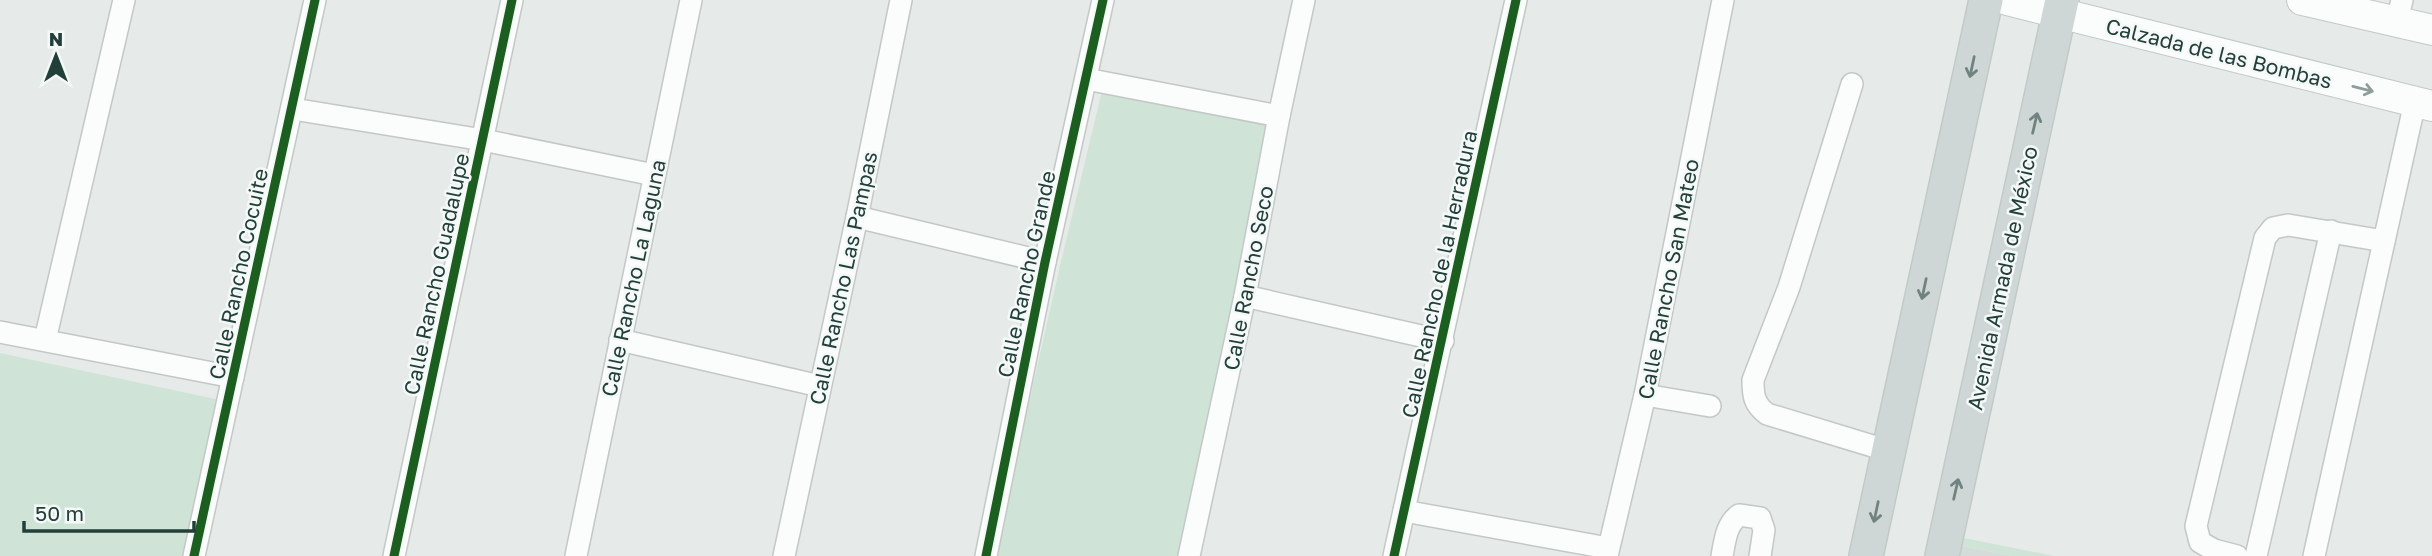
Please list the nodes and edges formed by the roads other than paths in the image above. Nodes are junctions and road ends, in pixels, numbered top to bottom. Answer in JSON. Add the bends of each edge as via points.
{"nodes":[{"id":1,"x":124,"y":0,"type":"edge"},
{"id":2,"x":315,"y":0,"type":"edge"},
{"id":3,"x":512,"y":0,"type":"edge"},
{"id":4,"x":691,"y":0,"type":"edge"},
{"id":5,"x":901,"y":0,"type":"edge"},
{"id":6,"x":1103,"y":0,"type":"edge"},
{"id":7,"x":1304,"y":0,"type":"edge"},
{"id":8,"x":1516,"y":0,"type":"edge"},
{"id":9,"x":1723,"y":0,"type":"edge"},
{"id":10,"x":1986,"y":0,"type":"edge"},
{"id":11,"x":2007,"y":0,"type":"edge"},
{"id":12,"x":2302,"y":0,"type":"edge"},
{"id":13,"x":2060,"y":7,"type":"edge"},
{"id":14,"x":2400,"y":11,"type":"edge"},
{"id":15,"x":2432,"y":30,"type":"edge"},
{"id":16,"x":1086,"y":79,"type":"junction"},
{"id":17,"x":1852,"y":84,"type":"dead end"},
{"id":18,"x":2423,"y":104,"type":"edge"},
{"id":19,"x":293,"y":108,"type":"junction"},
{"id":20,"x":1279,"y":116,"type":"junction"},
{"id":21,"x":483,"y":140,"type":"junction"},
{"id":22,"x":654,"y":175,"type":"junction"},
{"id":23,"x":858,"y":218,"type":"junction"},
{"id":24,"x":2331,"y":231,"type":"junction"},
{"id":25,"x":2384,"y":241,"type":"junction"},
{"id":26,"x":1045,"y":262,"type":"junction"},
{"id":27,"x":1245,"y":296,"type":"junction"},
{"id":28,"x":0,"y":332,"type":"edge"},
{"id":29,"x":45,"y":340,"type":"junction"},
{"id":30,"x":620,"y":340,"type":"junction"},
{"id":31,"x":1443,"y":341,"type":"junction"},
{"id":32,"x":233,"y":377,"type":"junction"},
{"id":33,"x":820,"y":386,"type":"junction"},
{"id":34,"x":1645,"y":395,"type":"junction"},
{"id":35,"x":1710,"y":406,"type":"dead end"},
{"id":36,"x":1889,"y":451,"type":"junction"},
{"id":37,"x":1405,"y":511,"type":"junction"},
{"id":38,"x":1608,"y":552,"type":"edge"},
{"id":39,"x":194,"y":556,"type":"edge"},
{"id":40,"x":394,"y":556,"type":"edge"},
{"id":41,"x":576,"y":556,"type":"edge"},
{"id":42,"x":784,"y":556,"type":"edge"},
{"id":43,"x":986,"y":556,"type":"edge"},
{"id":44,"x":1189,"y":556,"type":"edge"},
{"id":45,"x":1394,"y":556,"type":"edge"},
{"id":46,"x":1722,"y":556,"type":"edge"},
{"id":47,"x":1760,"y":556,"type":"edge"},
{"id":48,"x":1867,"y":556,"type":"edge"},
{"id":49,"x":1942,"y":556,"type":"edge"},
{"id":50,"x":2237,"y":556,"type":"edge"},
{"id":51,"x":2256,"y":556,"type":"edge"},
{"id":52,"x":2314,"y":556,"type":"edge"}],
"edges":[{"from":1,"to":29,"type":"street"},
{"from":2,"to":19,"type":"street","name":"Calle Rancho Cocuite"},
{"from":3,"to":21,"type":"street","name":"Calle Rancho Guadalupe"},
{"from":4,"to":22,"type":"street","name":"Calle Rancho La Laguna"},
{"from":5,"to":23,"type":"street","name":"Calle Rancho Las Pampas"},
{"from":6,"to":16,"type":"street","name":"Calle Rancho Grande"},
{"from":7,"to":20,"type":"street","name":"Calle Rancho Seco"},
{"from":8,"to":31,"type":"street","name":"Calle Rancho de la Herradura"},
{"from":9,"to":34,"type":"street","name":"Calle Rancho San Mateo"},
{"from":10,"to":36,"type":"main road","one_way":true},
{"from":11,"to":13,"type":"main road","name":"Calzada de las Bombas"},
{"from":12,"to":14,"type":"main road"},
{"from":13,"to":18,"type":"main road","name":"Calzada de las Bombas","one_way":true},
{"from":49,"to":13,"type":"main road","name":"Avenida Armada de México","one_way":true},
{"from":14,"to":15,"type":"main road"},
{"from":16,"to":20,"type":"street"},
{"from":16,"to":26,"type":"street","name":"Calle Rancho Grande"},
{"from":17,"to":36,"type":"street","via":[[1788,287],[1753,380],[1753,394],[1756,406],[1767,414]]},
{"from":18,"to":25,"type":"street"},
{"from":19,"to":21,"type":"street"},
{"from":19,"to":32,"type":"street","name":"Calle Rancho Cocuite"},
{"from":20,"to":27,"type":"street","name":"Calle Rancho Seco"},
{"from":21,"to":22,"type":"street"},
{"from":21,"to":40,"type":"street","name":"Calle Rancho Guadalupe"},
{"from":22,"to":30,"type":"street","name":"Calle Rancho La Laguna"},
{"from":23,"to":26,"type":"street"},
{"from":23,"to":33,"type":"street","name":"Calle Rancho Las Pampas"},
{"from":24,"to":25,"type":"street"},
{"from":24,"to":50,"type":"street","via":[[2288,225],[2273,228],[2265,239],[2196,526],[2200,542]]},
{"from":24,"to":51,"type":"street"},
{"from":25,"to":52,"type":"street"},
{"from":26,"to":43,"type":"street","name":"Calle Rancho Grande"},
{"from":27,"to":31,"type":"street"},
{"from":27,"to":44,"type":"street","name":"Calle Rancho Seco"},
{"from":28,"to":29,"type":"street"},
{"from":29,"to":32,"type":"street"},
{"from":30,"to":33,"type":"street"},
{"from":30,"to":41,"type":"street","name":"Calle Rancho La Laguna"},
{"from":31,"to":37,"type":"street","name":"Calle Rancho de la Herradura"},
{"from":32,"to":39,"type":"street","name":"Calle Rancho Cocuite"},
{"from":33,"to":42,"type":"street","name":"Calle Rancho Las Pampas"},
{"from":34,"to":35,"type":"street"},
{"from":34,"to":38,"type":"street","name":"Calle Rancho San Mateo"},
{"from":36,"to":48,"type":"main road","one_way":true},
{"from":37,"to":38,"type":"street"},
{"from":37,"to":45,"type":"street","name":"Calle Rancho de la Herradura"},
{"from":46,"to":47,"type":"street","via":[[1726,532],[1739,514],[1760,518],[1764,530]]}]}
